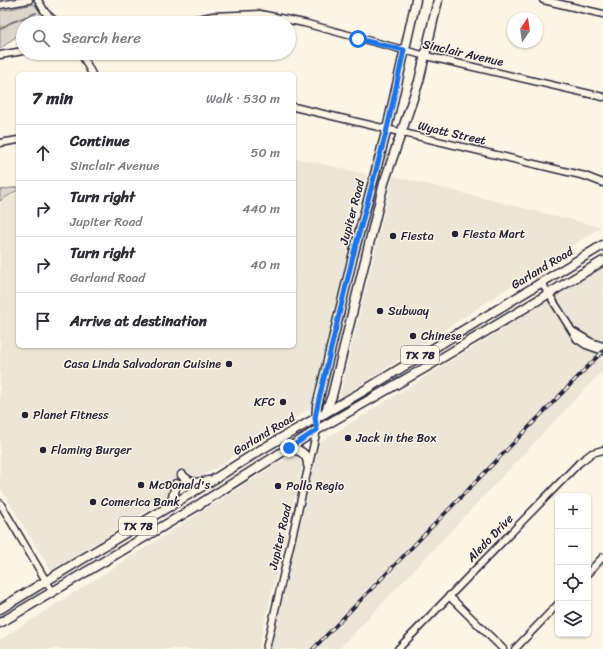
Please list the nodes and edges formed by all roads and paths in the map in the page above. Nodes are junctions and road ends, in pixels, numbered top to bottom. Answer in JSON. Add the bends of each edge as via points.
{"nodes":[{"id":1,"x":29,"y":0,"type":"edge"},
{"id":2,"x":38,"y":0,"type":"edge"},
{"id":3,"x":416,"y":0,"type":"edge"},
{"id":4,"x":438,"y":0,"type":"edge"},
{"id":5,"x":543,"y":0,"type":"edge"},
{"id":6,"x":0,"y":5,"type":"edge"},
{"id":7,"x":603,"y":14,"type":"edge"},
{"id":8,"x":49,"y":16,"type":"edge"},
{"id":9,"x":213,"y":16,"type":"edge"},
{"id":10,"x":270,"y":16,"type":"edge"},
{"id":11,"x":296,"y":21,"type":"edge"},
{"id":12,"x":404,"y":50,"type":"junction"},
{"id":13,"x":16,"y":52,"type":"edge"},
{"id":14,"x":0,"y":55,"type":"edge"},
{"id":15,"x":426,"y":56,"type":"junction"},
{"id":16,"x":85,"y":60,"type":"edge"},
{"id":17,"x":91,"y":72,"type":"edge"},
{"id":18,"x":603,"y":96,"type":"edge"},
{"id":19,"x":296,"y":107,"type":"edge"},
{"id":20,"x":387,"y":129,"type":"junction"},
{"id":21,"x":403,"y":133,"type":"junction"},
{"id":22,"x":16,"y":140,"type":"edge"},
{"id":23,"x":0,"y":143,"type":"edge"},
{"id":24,"x":603,"y":183,"type":"edge"},
{"id":25,"x":365,"y":207,"type":"junction"},
{"id":26,"x":378,"y":207,"type":"junction"},
{"id":27,"x":603,"y":245,"type":"edge"},
{"id":28,"x":603,"y":261,"type":"edge"},
{"id":29,"x":542,"y":283,"type":"junction"},
{"id":30,"x":549,"y":294,"type":"junction"},
{"id":31,"x":351,"y":315,"type":"junction"},
{"id":32,"x":481,"y":318,"type":"junction"},
{"id":33,"x":338,"y":319,"type":"junction"},
{"id":34,"x":488,"y":329,"type":"junction"},
{"id":35,"x":571,"y":330,"type":"junction"},
{"id":36,"x":603,"y":346,"type":"edge"},
{"id":37,"x":603,"y":351,"type":"edge"},
{"id":38,"x":409,"y":362,"type":"junction"},
{"id":39,"x":416,"y":373,"type":"junction"},
{"id":40,"x":326,"y":412,"type":"junction"},
{"id":41,"x":315,"y":418,"type":"junction"},
{"id":42,"x":317,"y":430,"type":"junction"},
{"id":43,"x":289,"y":448,"type":"junction"},
{"id":44,"x":603,"y":450,"type":"edge"},
{"id":45,"x":308,"y":465,"type":"junction"},
{"id":46,"x":182,"y":475,"type":"dead end"},
{"id":47,"x":216,"y":478,"type":"junction"},
{"id":48,"x":176,"y":484,"type":"dead end"},
{"id":49,"x":0,"y":503,"type":"edge"},
{"id":50,"x":171,"y":506,"type":"junction"},
{"id":51,"x":603,"y":558,"type":"edge"},
{"id":52,"x":591,"y":570,"type":"edge"},
{"id":53,"x":46,"y":580,"type":"junction"},
{"id":54,"x":52,"y":591,"type":"junction"},
{"id":55,"x":449,"y":596,"type":"junction"},
{"id":56,"x":555,"y":607,"type":"edge"},
{"id":57,"x":0,"y":609,"type":"edge"},
{"id":58,"x":0,"y":623,"type":"edge"},
{"id":59,"x":266,"y":649,"type":"edge"},
{"id":60,"x":398,"y":649,"type":"edge"},
{"id":61,"x":503,"y":649,"type":"edge"},
{"id":62,"x":515,"y":649,"type":"edge"}],
"edges":[{"from":1,"to":6,"type":"street"},
{"from":2,"to":8,"type":"street"},
{"from":3,"to":12,"type":"main road","name":"Jupiter Road"},
{"from":4,"to":15,"type":"main road","name":"Jupiter Road"},
{"from":5,"to":7,"type":"street"},
{"from":9,"to":10,"type":"street","name":"Sinclair Avenue"},
{"from":11,"to":12,"type":"street","name":"Sinclair Avenue"},
{"from":12,"to":15,"type":"street","name":"Sinclair Avenue"},
{"from":12,"to":20,"type":"main road","name":"Jupiter Road"},
{"from":13,"to":14,"type":"street"},
{"from":15,"to":18,"type":"street","name":"Sinclair Avenue"},
{"from":15,"to":21,"type":"main road","name":"Jupiter Road"},
{"from":16,"to":17,"type":"street"},
{"from":19,"to":20,"type":"street","name":"Wyatt Street"},
{"from":20,"to":21,"type":"street","name":"Wyatt Street"},
{"from":20,"to":25,"type":"main road","name":"Jupiter Road"},
{"from":21,"to":24,"type":"street","name":"Wyatt Street","via":[[585,176]]},
{"from":21,"to":26,"type":"main road","name":"Jupiter Road","via":[[387,174]]},
{"from":22,"to":23,"type":"street"},
{"from":25,"to":26,"type":"main road"},
{"from":25,"to":33,"type":"main road","name":"Jupiter Road"},
{"from":26,"to":31,"type":"main road","name":"Jupiter Road"},
{"from":27,"to":29,"type":"main road","name":"Garland Road","number":"TX 78"},
{"from":28,"to":30,"type":"main road","name":"Garland Road","number":"TX 78"},
{"from":29,"to":30,"type":"street"},
{"from":29,"to":32,"type":"main road","name":"Garland Road","number":"TX 78"},
{"from":30,"to":34,"type":"main road","name":"Garland Road","number":"TX 78"},
{"from":30,"to":35,"type":"street"},
{"from":31,"to":33,"type":"main road"},
{"from":31,"to":40,"type":"main road","name":"Jupiter Road"},
{"from":32,"to":34,"type":"main road"},
{"from":32,"to":38,"type":"main road","name":"Garland Road","number":"TX 78"},
{"from":33,"to":41,"type":"main road","name":"Jupiter Road"},
{"from":34,"to":39,"type":"main road","name":"Garland Road","number":"TX 78"},
{"from":35,"to":36,"type":"street"},
{"from":35,"to":37,"type":"street","via":[[577,339],[586,345]]},
{"from":38,"to":39,"type":"main road"},
{"from":38,"to":40,"type":"main road","name":"Garland Road","number":"TX 78"},
{"from":39,"to":42,"type":"main road","name":"Garland Road","number":"TX 78"},
{"from":40,"to":41,"type":"main road","name":"Garland Road","number":"TX 78"},
{"from":40,"to":42,"type":"main road","name":"Jupiter Road"},
{"from":41,"to":42,"type":"main road","name":"Jupiter Road"},
{"from":41,"to":47,"type":"main road","name":"Garland Road","number":"TX 78"},
{"from":42,"to":43,"type":"main road","name":"Garland Road","number":"TX 78"},
{"from":42,"to":45,"type":"street","name":"Jupiter Road"},
{"from":43,"to":45,"type":"main road","via":[[304,454],[308,459]]},
{"from":43,"to":54,"type":"main road","name":"Garland Road","number":"TX 78","via":[[192,509]]},
{"from":44,"to":55,"type":"street","name":"Aledo Drive","via":[[592,453],[579,463]]},
{"from":45,"to":59,"type":"street","name":"Jupiter Road"},
{"from":46,"to":47,"type":"main road","via":[[188,482],[193,483]]},
{"from":47,"to":50,"type":"main road","name":"Garland Road","number":"TX 78"},
{"from":48,"to":50,"type":"main road"},
{"from":49,"to":53,"type":"street"},
{"from":50,"to":53,"type":"main road","name":"Garland Road","number":"TX 78"},
{"from":51,"to":52,"type":"street"},
{"from":53,"to":54,"type":"street"},
{"from":53,"to":57,"type":"main road","name":"Garland Road","number":"TX 78"},
{"from":54,"to":58,"type":"main road","name":"Garland Road","number":"TX 78"},
{"from":55,"to":60,"type":"street","name":"Aledo Drive"},
{"from":55,"to":61,"type":"street"},
{"from":56,"to":62,"type":"street"}]}
